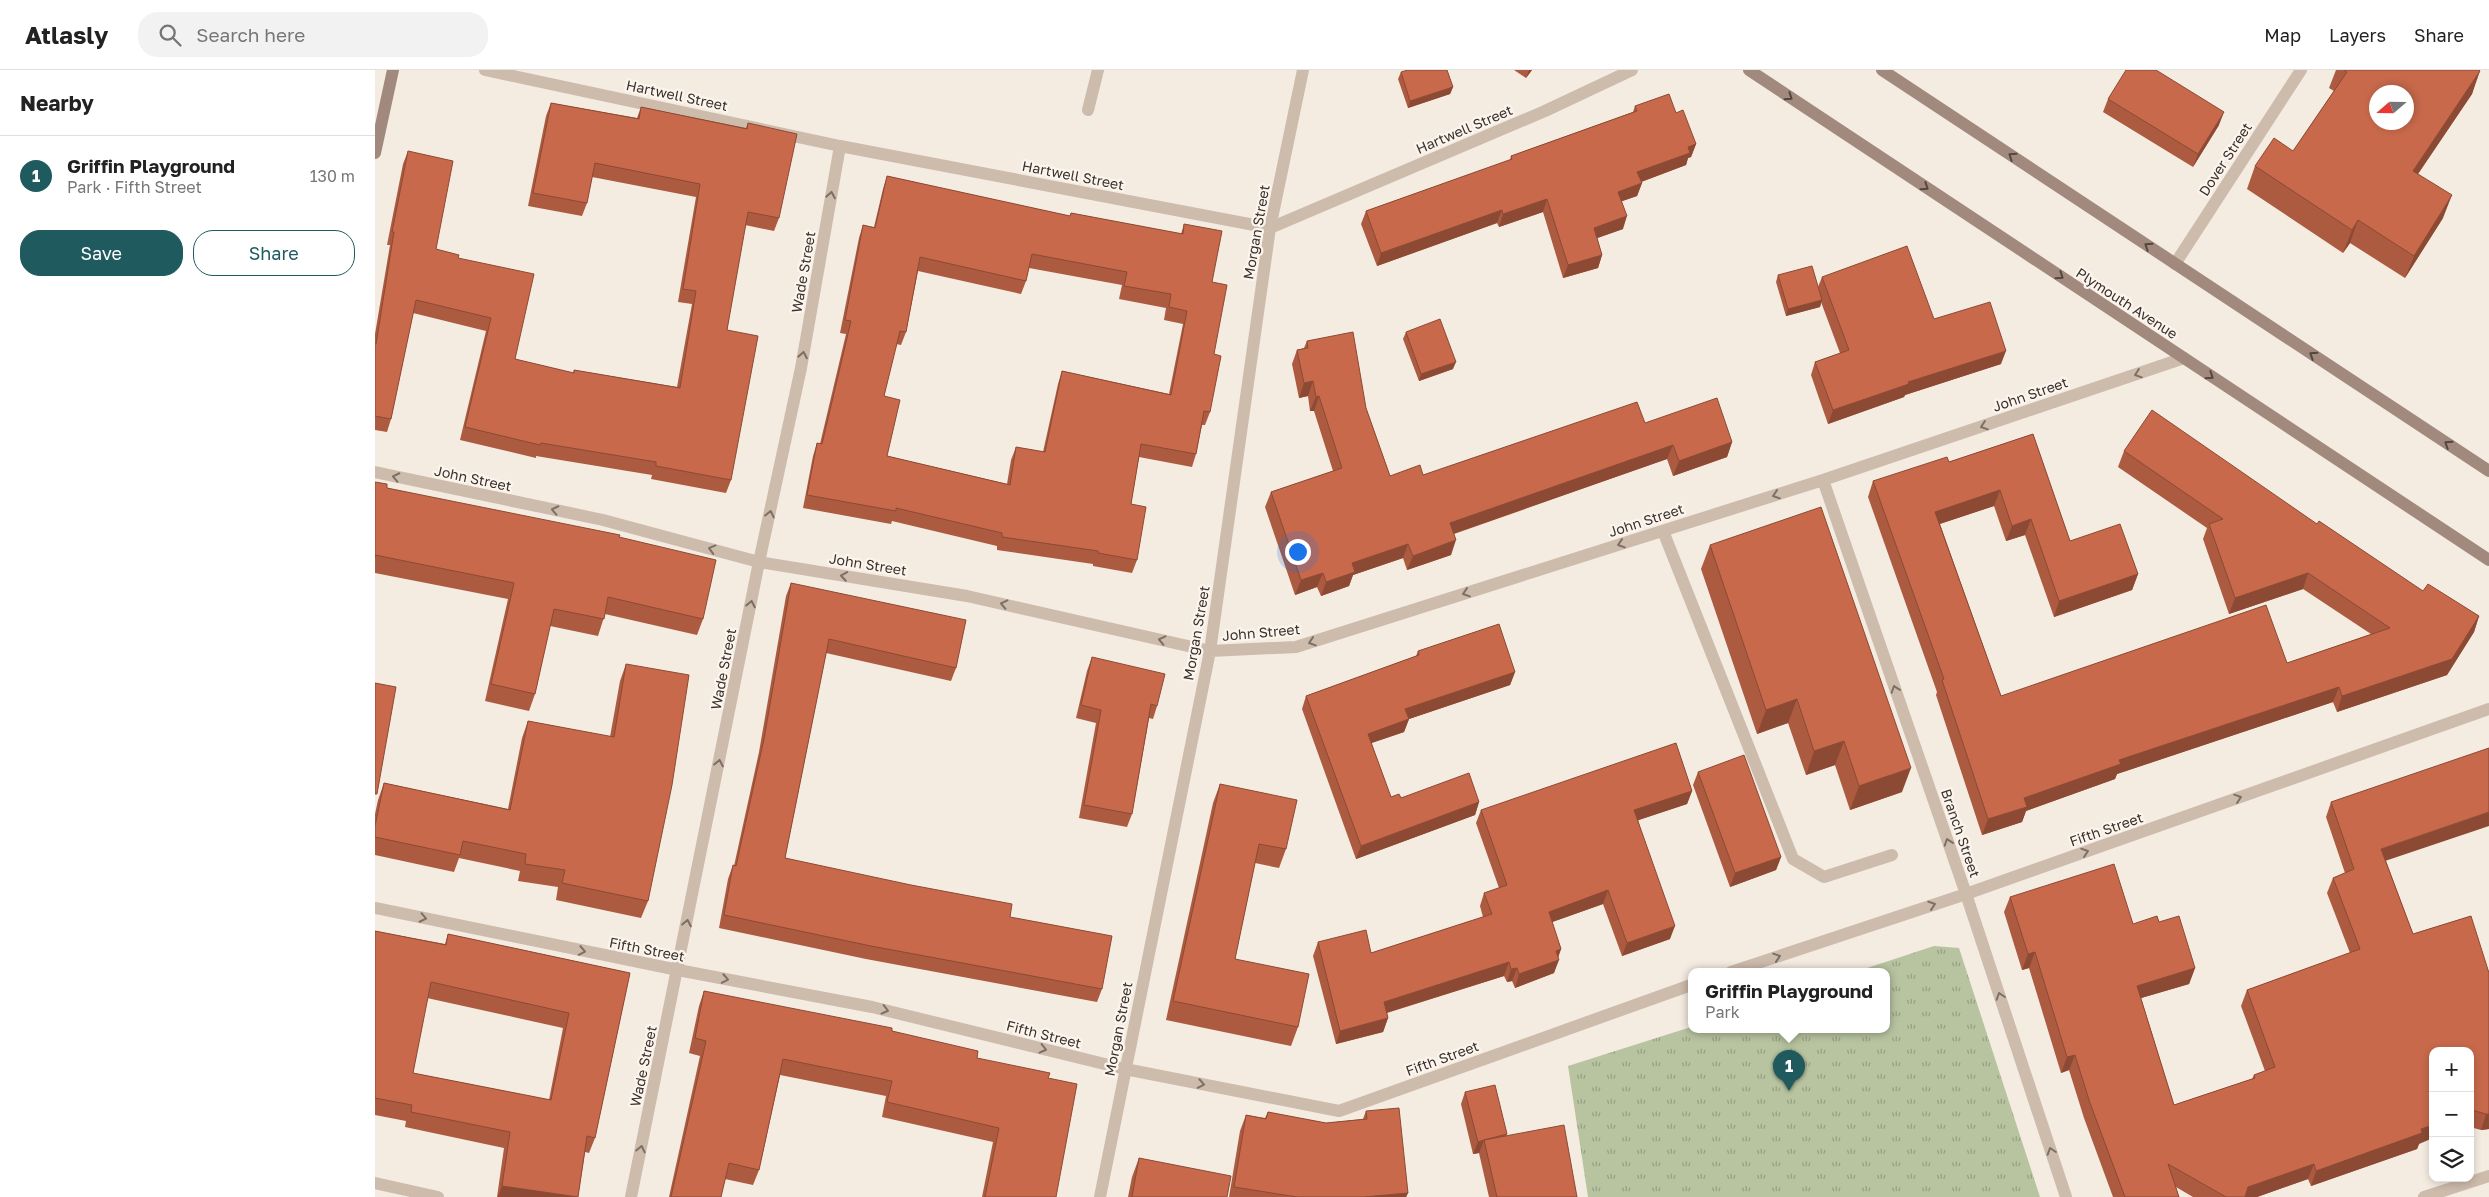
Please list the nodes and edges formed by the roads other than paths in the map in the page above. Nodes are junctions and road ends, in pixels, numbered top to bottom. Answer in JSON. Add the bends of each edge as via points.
{"nodes":[{"id":1,"x":393,"y":70,"type":"edge"},
{"id":2,"x":485,"y":70,"type":"edge"},
{"id":3,"x":1098,"y":70,"type":"edge"},
{"id":4,"x":1303,"y":70,"type":"edge"},
{"id":5,"x":1632,"y":70,"type":"edge"},
{"id":6,"x":1749,"y":70,"type":"edge"},
{"id":7,"x":1882,"y":70,"type":"edge"},
{"id":8,"x":2301,"y":70,"type":"edge"},
{"id":9,"x":1088,"y":110,"type":"dead end"},
{"id":10,"x":376,"y":145,"type":"edge"},
{"id":11,"x":840,"y":146,"type":"junction"},
{"id":12,"x":1271,"y":228,"type":"junction"},
{"id":13,"x":2175,"y":264,"type":"junction"},
{"id":14,"x":2184,"y":358,"type":"junction"},
{"id":15,"x":2489,"y":471,"type":"edge"},
{"id":16,"x":375,"y":472,"type":"edge"},
{"id":17,"x":1823,"y":480,"type":"junction"},
{"id":18,"x":1663,"y":531,"type":"junction"},
{"id":19,"x":2489,"y":560,"type":"edge"},
{"id":20,"x":759,"y":562,"type":"junction"},
{"id":21,"x":1210,"y":651,"type":"junction"},
{"id":22,"x":2489,"y":709,"type":"edge"},
{"id":23,"x":1892,"y":855,"type":"dead end"},
{"id":24,"x":1966,"y":894,"type":"junction"},
{"id":25,"x":375,"y":908,"type":"edge"},
{"id":26,"x":1743,"y":968,"type":"edge"},
{"id":27,"x":677,"y":970,"type":"junction"},
{"id":28,"x":1688,"y":987,"type":"edge"},
{"id":29,"x":1125,"y":1070,"type":"junction"},
{"id":30,"x":2489,"y":1176,"type":"edge"},
{"id":31,"x":375,"y":1183,"type":"edge"},
{"id":32,"x":438,"y":1197,"type":"edge"},
{"id":33,"x":631,"y":1197,"type":"edge"},
{"id":34,"x":1101,"y":1197,"type":"edge"},
{"id":35,"x":2066,"y":1197,"type":"edge"},
{"id":36,"x":2424,"y":1197,"type":"edge"}],
"edges":[{"from":1,"to":10,"type":"main road"},
{"from":2,"to":11,"type":"street","name":"Hartwell Street"},
{"from":3,"to":9,"type":"street"},
{"from":4,"to":12,"type":"street","name":"Morgan Street"},
{"from":5,"to":12,"type":"street","name":"Hartwell Street","via":[[1545,111]]},
{"from":6,"to":14,"type":"main road","name":"Plymouth Avenue","one_way":true},
{"from":13,"to":7,"type":"main road","one_way":true},
{"from":8,"to":13,"type":"street","name":"Dover Street"},
{"from":11,"to":12,"type":"street","name":"Hartwell Street"},
{"from":20,"to":11,"type":"street","name":"Wade Street","one_way":true,"via":[[801,368]]},
{"from":12,"to":21,"type":"street","name":"Morgan Street"},
{"from":15,"to":13,"type":"main road","one_way":true},
{"from":14,"to":17,"type":"street","name":"John Street","one_way":true},
{"from":14,"to":19,"type":"main road","name":"Plymouth Avenue","one_way":true},
{"from":20,"to":16,"type":"street","name":"John Street","one_way":true,"via":[[603,520]]},
{"from":17,"to":18,"type":"street","name":"John Street","one_way":true},
{"from":24,"to":17,"type":"street","name":"Branch Street","one_way":true},
{"from":18,"to":21,"type":"street","name":"John Street","one_way":true,"via":[[1296,647]]},
{"from":18,"to":23,"type":"street","via":[[1793,858],[1823,877]]},
{"from":21,"to":20,"type":"street","name":"John Street","one_way":true,"via":[[967,596]]},
{"from":27,"to":20,"type":"street","name":"Wade Street","one_way":true},
{"from":21,"to":29,"type":"street","name":"Morgan Street"},
{"from":24,"to":22,"type":"street","name":"Fifth Street","one_way":true},
{"from":26,"to":24,"type":"street","name":"Fifth Street","one_way":true},
{"from":35,"to":24,"type":"street","name":"Branch Street","one_way":true},
{"from":25,"to":27,"type":"street","name":"Fifth Street","one_way":true},
{"from":27,"to":29,"type":"street","name":"Fifth Street","one_way":true,"via":[[872,1007]]},
{"from":33,"to":27,"type":"street","name":"Wade Street","one_way":true},
{"from":29,"to":28,"type":"street","name":"Fifth Street","one_way":true,"via":[[1339,1111]]},
{"from":29,"to":34,"type":"street","name":"Morgan Street"},
{"from":30,"to":36,"type":"street"},
{"from":31,"to":32,"type":"street"}]}
